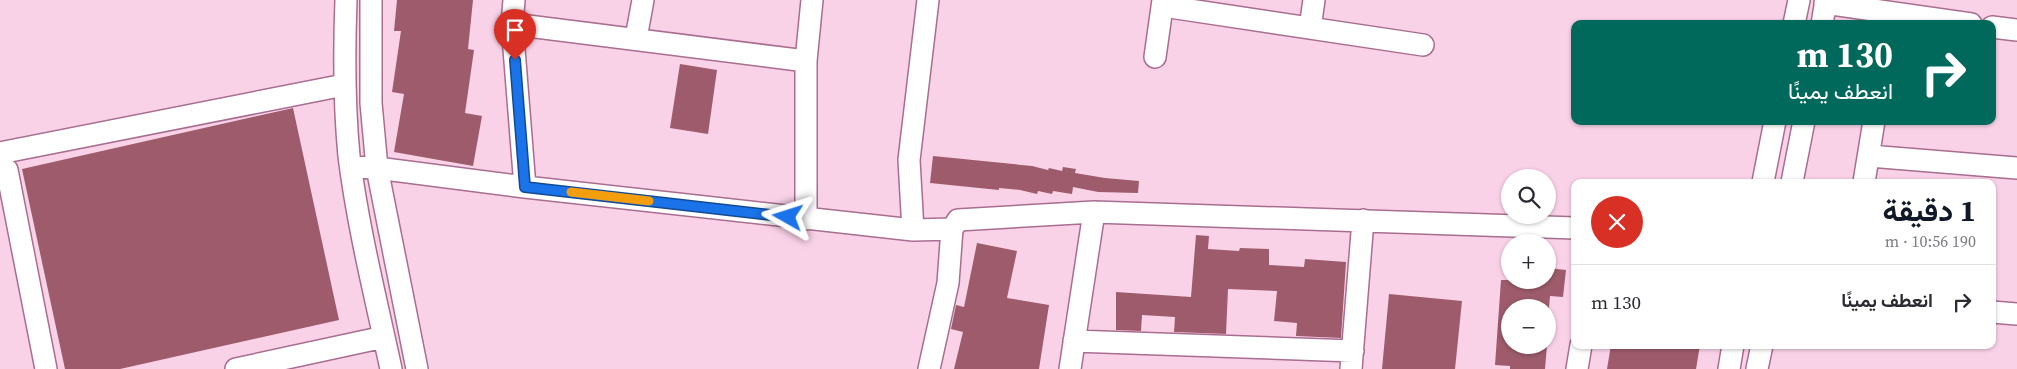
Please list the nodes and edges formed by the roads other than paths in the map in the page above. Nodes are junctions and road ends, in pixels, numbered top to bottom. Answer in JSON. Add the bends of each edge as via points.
{"nodes":[{"id":1,"x":346,"y":0,"type":"edge"},
{"id":2,"x":372,"y":0,"type":"edge"},
{"id":3,"x":514,"y":0,"type":"edge"},
{"id":4,"x":643,"y":0,"type":"edge"},
{"id":5,"x":812,"y":0,"type":"edge"},
{"id":6,"x":928,"y":0,"type":"edge"},
{"id":7,"x":1314,"y":0,"type":"edge"},
{"id":8,"x":1799,"y":0,"type":"edge"},
{"id":9,"x":1826,"y":1,"type":"edge"},
{"id":10,"x":1163,"y":3,"type":"edge"},
{"id":11,"x":1889,"y":18,"type":"edge"},
{"id":12,"x":1795,"y":20,"type":"edge"},
{"id":13,"x":1823,"y":20,"type":"edge"},
{"id":14,"x":1916,"y":20,"type":"edge"},
{"id":15,"x":512,"y":24,"type":"junction"},
{"id":16,"x":1996,"y":27,"type":"edge"},
{"id":17,"x":1310,"y":28,"type":"junction"},
{"id":18,"x":2017,"y":30,"type":"edge"},
{"id":19,"x":636,"y":38,"type":"junction"},
{"id":20,"x":1423,"y":45,"type":"dead end"},
{"id":21,"x":1155,"y":57,"type":"dead end"},
{"id":22,"x":806,"y":61,"type":"junction"},
{"id":23,"x":344,"y":85,"type":"junction"},
{"id":24,"x":1774,"y":125,"type":"edge"},
{"id":25,"x":1803,"y":125,"type":"edge"},
{"id":26,"x":1873,"y":125,"type":"edge"},
{"id":27,"x":0,"y":153,"type":"edge"},
{"id":28,"x":1869,"y":156,"type":"junction"},
{"id":29,"x":0,"y":166,"type":"edge"},
{"id":30,"x":351,"y":167,"type":"junction"},
{"id":31,"x":377,"y":168,"type":"junction"},
{"id":32,"x":2017,"y":168,"type":"edge"},
{"id":33,"x":1764,"y":179,"type":"edge"},
{"id":34,"x":1793,"y":179,"type":"edge"},
{"id":35,"x":1865,"y":179,"type":"edge"},
{"id":36,"x":525,"y":187,"type":"junction"},
{"id":37,"x":1094,"y":212,"type":"junction"},
{"id":38,"x":806,"y":219,"type":"junction"},
{"id":39,"x":1363,"y":220,"type":"junction"},
{"id":40,"x":1571,"y":228,"type":"edge"},
{"id":41,"x":952,"y":229,"type":"junction"},
{"id":42,"x":913,"y":230,"type":"junction"},
{"id":43,"x":1996,"y":312,"type":"edge"},
{"id":44,"x":2017,"y":314,"type":"edge"},
{"id":45,"x":384,"y":337,"type":"junction"},
{"id":46,"x":1074,"y":340,"type":"junction"},
{"id":47,"x":1580,"y":349,"type":"edge"},
{"id":48,"x":1732,"y":349,"type":"edge"},
{"id":49,"x":1761,"y":349,"type":"edge"},
{"id":50,"x":1352,"y":360,"type":"edge"},
{"id":51,"x":46,"y":369,"type":"edge"},
{"id":52,"x":236,"y":369,"type":"edge"},
{"id":53,"x":392,"y":369,"type":"edge"},
{"id":54,"x":418,"y":369,"type":"edge"},
{"id":55,"x":929,"y":369,"type":"edge"},
{"id":56,"x":1070,"y":369,"type":"edge"},
{"id":57,"x":1577,"y":369,"type":"edge"},
{"id":58,"x":1729,"y":369,"type":"edge"},
{"id":59,"x":1757,"y":369,"type":"edge"}],
"edges":[{"from":1,"to":23,"type":"street"},
{"from":2,"to":31,"type":"street","via":[[371,103]]},
{"from":3,"to":15,"type":"street"},
{"from":4,"to":19,"type":"street"},
{"from":5,"to":22,"type":"street"},
{"from":6,"to":42,"type":"street","via":[[909,160]]},
{"from":7,"to":17,"type":"street"},
{"from":8,"to":12,"type":"street"},
{"from":9,"to":11,"type":"street"},
{"from":9,"to":13,"type":"street"},
{"from":10,"to":17,"type":"street"},
{"from":10,"to":21,"type":"street"},
{"from":11,"to":14,"type":"street"},
{"from":15,"to":19,"type":"street"},
{"from":15,"to":36,"type":"street"},
{"from":16,"to":18,"type":"street"},
{"from":17,"to":20,"type":"street"},
{"from":19,"to":22,"type":"street"},
{"from":22,"to":38,"type":"street"},
{"from":23,"to":27,"type":"street"},
{"from":23,"to":30,"type":"street"},
{"from":24,"to":33,"type":"street"},
{"from":25,"to":34,"type":"street"},
{"from":26,"to":28,"type":"street"},
{"from":28,"to":32,"type":"street"},
{"from":28,"to":35,"type":"street"},
{"from":29,"to":51,"type":"street","via":[[7,170]]},
{"from":30,"to":31,"type":"street"},
{"from":30,"to":45,"type":"street","via":[[359,223]]},
{"from":31,"to":36,"type":"street"},
{"from":31,"to":54,"type":"street"},
{"from":36,"to":38,"type":"street"},
{"from":37,"to":39,"type":"street"},
{"from":37,"to":41,"type":"street","via":[[958,220]]},
{"from":37,"to":46,"type":"street"},
{"from":38,"to":42,"type":"street"},
{"from":39,"to":40,"type":"street"},
{"from":39,"to":50,"type":"street"},
{"from":41,"to":42,"type":"street"},
{"from":41,"to":55,"type":"street","via":[[948,283]]},
{"from":43,"to":44,"type":"street"},
{"from":45,"to":52,"type":"street"},
{"from":45,"to":53,"type":"street"},
{"from":46,"to":50,"type":"street"},
{"from":46,"to":56,"type":"street"},
{"from":47,"to":57,"type":"street"},
{"from":48,"to":58,"type":"street"},
{"from":49,"to":59,"type":"street"}]}
